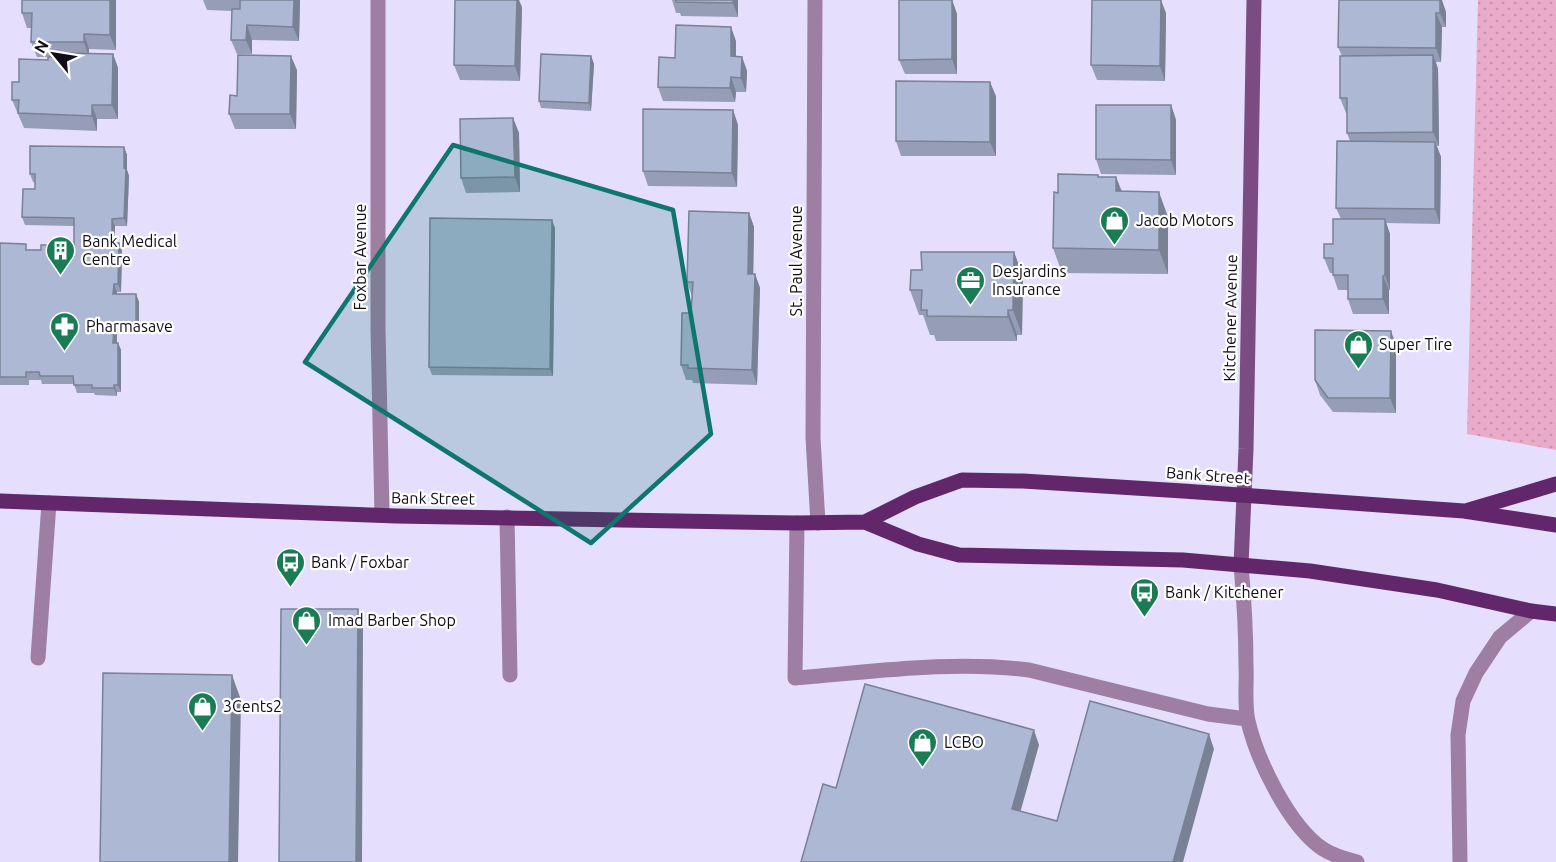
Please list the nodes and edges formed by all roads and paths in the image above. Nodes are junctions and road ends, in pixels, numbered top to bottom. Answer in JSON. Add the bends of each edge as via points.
{"nodes":[{"id":1,"x":378,"y":0,"type":"edge"},
{"id":2,"x":815,"y":0,"type":"edge"},
{"id":3,"x":1254,"y":0,"type":"edge"},
{"id":4,"x":1556,"y":484,"type":"edge"},
{"id":5,"x":1244,"y":496,"type":"junction"},
{"id":6,"x":0,"y":501,"type":"edge"},
{"id":7,"x":49,"y":503,"type":"junction"},
{"id":8,"x":1464,"y":512,"type":"junction"},
{"id":9,"x":382,"y":515,"type":"junction"},
{"id":10,"x":507,"y":517,"type":"junction"},
{"id":11,"x":865,"y":522,"type":"junction"},
{"id":12,"x":797,"y":523,"type":"junction"},
{"id":13,"x":819,"y":523,"type":"junction"},
{"id":14,"x":1556,"y":525,"type":"edge"},
{"id":15,"x":1241,"y":565,"type":"junction"},
{"id":16,"x":1531,"y":611,"type":"junction"},
{"id":17,"x":1556,"y":616,"type":"edge"},
{"id":18,"x":38,"y":658,"type":"dead end"},
{"id":19,"x":510,"y":675,"type":"dead end"},
{"id":20,"x":1247,"y":719,"type":"junction"},
{"id":21,"x":1358,"y":862,"type":"edge"},
{"id":22,"x":1460,"y":862,"type":"edge"}],
"edges":[{"from":1,"to":9,"type":"street","name":"Foxbar Avenue"},
{"from":2,"to":13,"type":"street","name":"St. Paul Avenue","via":[[813,438]]},
{"from":3,"to":5,"type":"street","name":"Kitchener Avenue"},
{"from":4,"to":8,"type":"main road"},
{"from":5,"to":8,"type":"main road","name":"Bank Street"},
{"from":5,"to":11,"type":"main road","name":"Bank Street","via":[[962,480],[915,497]]},
{"from":5,"to":15,"type":"street","name":"Kitchener Avenue"},
{"from":6,"to":7,"type":"main road","name":"Bank Street"},
{"from":7,"to":9,"type":"main road","name":"Bank Street"},
{"from":7,"to":18,"type":"street"},
{"from":8,"to":14,"type":"main road","name":"Bank Street"},
{"from":9,"to":10,"type":"main road","name":"Bank Street"},
{"from":10,"to":12,"type":"main road","name":"Bank Street"},
{"from":10,"to":19,"type":"street"},
{"from":11,"to":13,"type":"main road","name":"Bank Street"},
{"from":11,"to":15,"type":"main road","name":"Bank Street","via":[[918,544],[959,555]]},
{"from":12,"to":13,"type":"main road","name":"Bank Street"},
{"from":12,"to":20,"type":"street","via":[[795,678],[946,667],[1005,667],[1208,714]]},
{"from":15,"to":16,"type":"main road","name":"Bank Street","via":[[1326,572]]},
{"from":15,"to":20,"type":"street"},
{"from":16,"to":17,"type":"main road","name":"Bank Street"},
{"from":16,"to":22,"type":"street","via":[[1500,638],[1463,701],[1458,735]]},
{"from":20,"to":21,"type":"street","via":[[1262,764],[1304,832],[1322,848]]}]}
